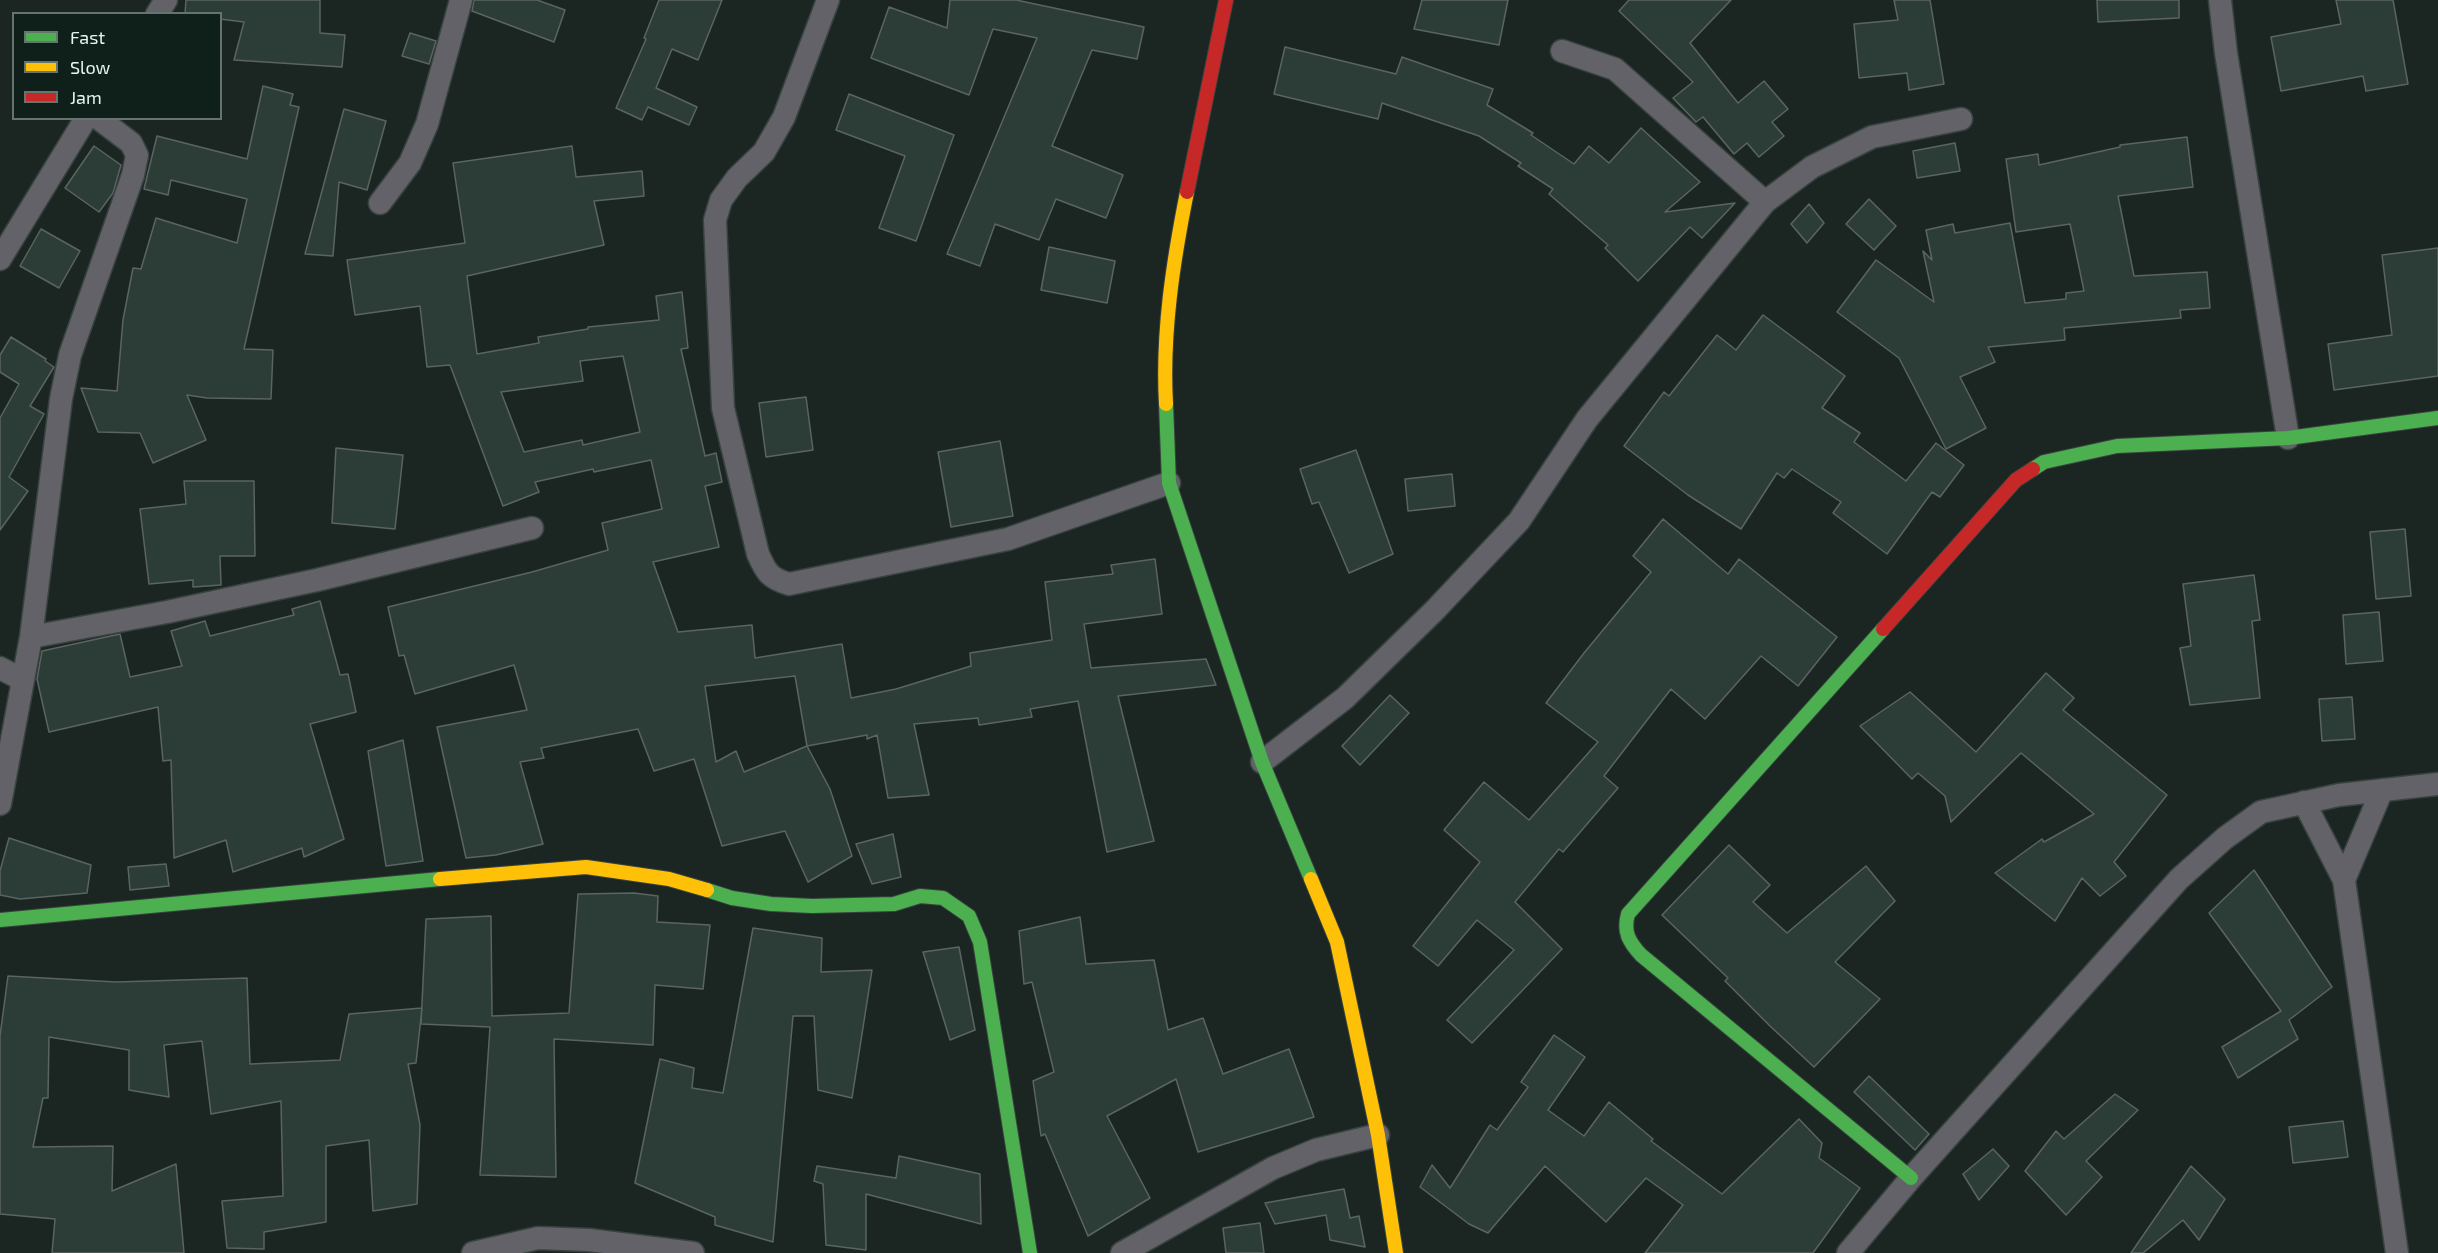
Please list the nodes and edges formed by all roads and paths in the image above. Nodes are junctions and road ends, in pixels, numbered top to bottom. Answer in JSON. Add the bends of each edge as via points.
{"nodes":[{"id":1,"x":461,"y":0,"type":"edge"},
{"id":2,"x":828,"y":0,"type":"edge"},
{"id":3,"x":1226,"y":0,"type":"edge"},
{"id":4,"x":2220,"y":0,"type":"edge"},
{"id":5,"x":1562,"y":51,"type":"dead end"},
{"id":6,"x":1961,"y":119,"type":"dead end"},
{"id":7,"x":85,"y":120,"type":"edge"},
{"id":8,"x":101,"y":120,"type":"edge"},
{"id":9,"x":1765,"y":202,"type":"junction"},
{"id":10,"x":380,"y":203,"type":"dead end"},
{"id":11,"x":0,"y":260,"type":"edge"},
{"id":12,"x":2438,"y":418,"type":"edge"},
{"id":13,"x":2288,"y":438,"type":"junction"},
{"id":14,"x":1169,"y":483,"type":"junction"},
{"id":15,"x":532,"y":528,"type":"dead end"},
{"id":16,"x":31,"y":637,"type":"junction"},
{"id":17,"x":0,"y":668,"type":"edge"},
{"id":18,"x":22,"y":680,"type":"junction"},
{"id":19,"x":1262,"y":762,"type":"junction"},
{"id":20,"x":2438,"y":784,"type":"edge"},
{"id":21,"x":2382,"y":790,"type":"junction"},
{"id":22,"x":2304,"y":802,"type":"junction"},
{"id":23,"x":0,"y":804,"type":"edge"},
{"id":24,"x":2344,"y":880,"type":"junction"},
{"id":25,"x":0,"y":920,"type":"edge"},
{"id":26,"x":1378,"y":1135,"type":"junction"},
{"id":27,"x":1911,"y":1178,"type":"junction"},
{"id":28,"x":473,"y":1253,"type":"edge"},
{"id":29,"x":693,"y":1253,"type":"edge"},
{"id":30,"x":1030,"y":1253,"type":"edge"},
{"id":31,"x":1122,"y":1253,"type":"edge"},
{"id":32,"x":1396,"y":1253,"type":"edge"},
{"id":33,"x":1848,"y":1253,"type":"edge"},
{"id":34,"x":2397,"y":1253,"type":"edge"}],
"edges":[{"from":1,"to":10,"type":"street","via":[[427,124],[410,163]]},
{"from":2,"to":14,"type":"street","via":[[784,117],[764,152],[721,200],[715,220],[723,408],[758,554],[767,572],[789,584],[1008,539]]},
{"from":3,"to":14,"type":"street","via":[[1175,254],[1164,368]]},
{"from":4,"to":13,"type":"street"},
{"from":5,"to":9,"type":"street","via":[[1615,69]]},
{"from":6,"to":9,"type":"street","via":[[1872,137],[1812,167]]},
{"from":7,"to":11,"type":"street"},
{"from":8,"to":16,"type":"street","via":[[130,143],[137,155],[70,355]]},
{"from":9,"to":19,"type":"street","via":[[1587,419],[1519,521],[1346,698]]},
{"from":12,"to":13,"type":"street"},
{"from":13,"to":27,"type":"street","via":[[2117,446],[2044,462],[2016,480],[1628,914],[1624,926],[1627,940],[1641,955]]},
{"from":14,"to":19,"type":"street"},
{"from":15,"to":16,"type":"street","via":[[306,583]]},
{"from":16,"to":18,"type":"street"},
{"from":17,"to":18,"type":"street"},
{"from":18,"to":23,"type":"street"},
{"from":19,"to":26,"type":"street","via":[[1337,942]]},
{"from":20,"to":21,"type":"street"},
{"from":21,"to":22,"type":"street"},
{"from":21,"to":24,"type":"street"},
{"from":22,"to":24,"type":"street"},
{"from":22,"to":27,"type":"street","via":[[2261,812],[2179,879]]},
{"from":24,"to":34,"type":"street"},
{"from":25,"to":30,"type":"street","via":[[586,867],[669,879],[732,898],[771,904],[894,904],[920,896],[943,898],[969,916],[980,942]]},
{"from":26,"to":31,"type":"street","via":[[1316,1150],[1273,1168]]},
{"from":26,"to":32,"type":"street"},
{"from":27,"to":33,"type":"street"},
{"from":28,"to":29,"type":"street","via":[[538,1238]]}]}
